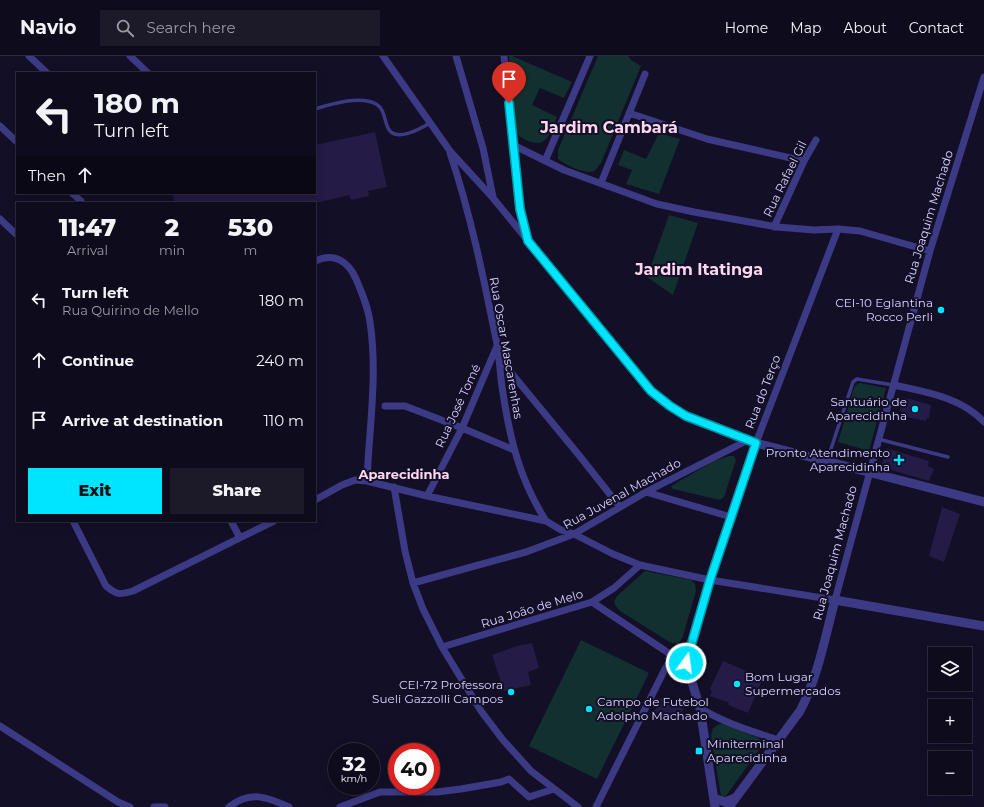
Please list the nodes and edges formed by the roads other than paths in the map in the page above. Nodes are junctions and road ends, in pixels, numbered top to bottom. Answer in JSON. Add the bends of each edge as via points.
{"nodes":[{"id":1,"x":29,"y":56,"type":"edge"},
{"id":2,"x":130,"y":56,"type":"edge"},
{"id":3,"x":383,"y":56,"type":"edge"},
{"id":4,"x":456,"y":56,"type":"edge"},
{"id":5,"x":504,"y":56,"type":"edge"},
{"id":6,"x":590,"y":56,"type":"edge"},
{"id":7,"x":46,"y":72,"type":"edge"},
{"id":8,"x":147,"y":72,"type":"edge"},
{"id":9,"x":646,"y":74,"type":"dead end"},
{"id":10,"x":984,"y":77,"type":"edge"},
{"id":11,"x":316,"y":109,"type":"edge"},
{"id":12,"x":629,"y":113,"type":"junction"},
{"id":13,"x":430,"y":123,"type":"junction"},
{"id":14,"x":0,"y":126,"type":"edge"},
{"id":15,"x":816,"y":140,"type":"dead end"},
{"id":16,"x":16,"y":141,"type":"edge"},
{"id":17,"x":513,"y":145,"type":"junction"},
{"id":18,"x":450,"y":151,"type":"junction"},
{"id":19,"x":545,"y":161,"type":"junction"},
{"id":20,"x":804,"y":161,"type":"junction"},
{"id":21,"x":601,"y":183,"type":"junction"},
{"id":22,"x":73,"y":194,"type":"edge"},
{"id":23,"x":493,"y":198,"type":"junction"},
{"id":24,"x":81,"y":201,"type":"dead end"},
{"id":25,"x":0,"y":220,"type":"edge"},
{"id":26,"x":774,"y":227,"type":"junction"},
{"id":27,"x":838,"y":229,"type":"junction"},
{"id":28,"x":16,"y":234,"type":"edge"},
{"id":29,"x":528,"y":241,"type":"junction"},
{"id":30,"x":930,"y":251,"type":"junction"},
{"id":31,"x":316,"y":261,"type":"edge"},
{"id":32,"x":497,"y":346,"type":"junction"},
{"id":33,"x":499,"y":358,"type":"junction"},
{"id":34,"x":894,"y":385,"type":"junction"},
{"id":35,"x":385,"y":406,"type":"dead end"},
{"id":36,"x":984,"y":422,"type":"edge"},
{"id":37,"x":462,"y":428,"type":"junction"},
{"id":38,"x":878,"y":439,"type":"junction"},
{"id":39,"x":746,"y":440,"type":"junction"},
{"id":40,"x":756,"y":443,"type":"junction"},
{"id":41,"x":514,"y":450,"type":"junction"},
{"id":42,"x":948,"y":457,"type":"dead end"},
{"id":43,"x":826,"y":462,"type":"junction"},
{"id":44,"x":869,"y":473,"type":"junction"},
{"id":45,"x":367,"y":481,"type":"junction"},
{"id":46,"x":394,"y":487,"type":"junction"},
{"id":47,"x":646,"y":492,"type":"junction"},
{"id":48,"x":427,"y":496,"type":"junction"},
{"id":49,"x":316,"y":499,"type":"edge"},
{"id":50,"x":984,"y":502,"type":"edge"},
{"id":51,"x":620,"y":506,"type":"junction"},
{"id":52,"x":730,"y":517,"type":"junction"},
{"id":53,"x":546,"y":521,"type":"junction"},
{"id":54,"x":74,"y":522,"type":"edge"},
{"id":55,"x":232,"y":522,"type":"edge"},
{"id":56,"x":272,"y":522,"type":"edge"},
{"id":57,"x":574,"y":534,"type":"junction"},
{"id":58,"x":240,"y":538,"type":"junction"},
{"id":59,"x":640,"y":565,"type":"junction"},
{"id":60,"x":710,"y":580,"type":"junction"},
{"id":61,"x":413,"y":583,"type":"junction"},
{"id":62,"x":835,"y":600,"type":"junction"},
{"id":63,"x":592,"y":602,"type":"junction"},
{"id":64,"x":984,"y":626,"type":"edge"},
{"id":65,"x":442,"y":647,"type":"junction"},
{"id":66,"x":673,"y":656,"type":"junction"},
{"id":67,"x":686,"y":663,"type":"junction"},
{"id":68,"x":700,"y":708,"type":"junction"},
{"id":69,"x":0,"y":726,"type":"edge"},
{"id":70,"x":778,"y":740,"type":"junction"},
{"id":71,"x":554,"y":789,"type":"junction"},
{"id":72,"x":735,"y":798,"type":"junction"},
{"id":73,"x":715,"y":802,"type":"edge"},
{"id":74,"x":130,"y":807,"type":"edge"},
{"id":75,"x":154,"y":807,"type":"edge"},
{"id":76,"x":165,"y":807,"type":"edge"},
{"id":77,"x":229,"y":807,"type":"edge"},
{"id":78,"x":289,"y":807,"type":"edge"},
{"id":79,"x":340,"y":807,"type":"edge"},
{"id":80,"x":578,"y":807,"type":"edge"},
{"id":81,"x":596,"y":807,"type":"edge"},
{"id":82,"x":729,"y":807,"type":"edge"}],
"edges":[{"from":1,"to":7,"type":"street"},
{"from":2,"to":8,"type":"street"},
{"from":3,"to":13,"type":"street"},
{"from":4,"to":23,"type":"street","via":[[483,148]]},
{"from":5,"to":17,"type":"street"},
{"from":6,"to":19,"type":"street"},
{"from":9,"to":12,"type":"street"},
{"from":10,"to":30,"type":"street","name":"Rua Joaquim Machado"},
{"from":11,"to":13,"type":"lane","via":[[351,101],[372,102],[382,110],[388,128],[396,135],[409,133]]},
{"from":12,"to":20,"type":"street","via":[[707,139]]},
{"from":12,"to":21,"type":"street"},
{"from":13,"to":18,"type":"street"},
{"from":14,"to":16,"type":"street"},
{"from":15,"to":20,"type":"street","name":"Rua Rafael Gil"},
{"from":17,"to":19,"type":"street"},
{"from":17,"to":29,"type":"street","via":[[520,209]]},
{"from":18,"to":23,"type":"street"},
{"from":18,"to":32,"type":"street","name":"Rua Oscar Mascarenhas","via":[[474,238]]},
{"from":19,"to":21,"type":"street"},
{"from":20,"to":26,"type":"street","name":"Rua Rafael Gil"},
{"from":21,"to":26,"type":"street","via":[[657,204]]},
{"from":22,"to":24,"type":"street"},
{"from":23,"to":29,"type":"street"},
{"from":25,"to":28,"type":"street"},
{"from":26,"to":27,"type":"street"},
{"from":27,"to":30,"type":"street","via":[[860,231]]},
{"from":27,"to":40,"type":"street","name":"Rua do Terço"},
{"from":29,"to":39,"type":"street","via":[[651,391],[686,416]]},
{"from":30,"to":34,"type":"street","name":"Rua Joaquim Machado"},
{"from":31,"to":45,"type":"street","via":[[322,258],[334,258],[344,262],[352,271],[364,297],[370,322],[374,367]]},
{"from":32,"to":33,"type":"street","name":"Rua Oscar Mascarenhas"},
{"from":32,"to":37,"type":"street","name":"Rua José Tomé"},
{"from":33,"to":41,"type":"street","name":"Rua Oscar Mascarenhas"},
{"from":33,"to":51,"type":"street"},
{"from":34,"to":36,"type":"street","via":[[944,397],[964,406]]},
{"from":34,"to":38,"type":"street","name":"Rua Joaquim Machado"},
{"from":34,"to":43,"type":"lane","via":[[855,379]]},
{"from":35,"to":37,"type":"street","via":[[404,406]]},
{"from":37,"to":41,"type":"street"},
{"from":37,"to":48,"type":"street","name":"Rua José Tomé"},
{"from":38,"to":42,"type":"lane"},
{"from":38,"to":44,"type":"street","name":"Rua Joaquim Machado"},
{"from":39,"to":40,"type":"street"},
{"from":39,"to":47,"type":"street","name":"Rua Juvenal Machado"},
{"from":40,"to":43,"type":"street"},
{"from":40,"to":52,"type":"street","name":"Rua do Terço"},
{"from":41,"to":53,"type":"street","name":"Rua Oscar Mascarenhas","via":[[531,496]]},
{"from":43,"to":44,"type":"street"},
{"from":44,"to":50,"type":"street"},
{"from":44,"to":62,"type":"street","name":"Rua Joaquim Machado"},
{"from":45,"to":46,"type":"street"},
{"from":45,"to":49,"type":"street","via":[[355,480]]},
{"from":46,"to":48,"type":"street"},
{"from":46,"to":61,"type":"street"},
{"from":47,"to":51,"type":"street","name":"Rua Juvenal Machado"},
{"from":47,"to":52,"type":"street"},
{"from":48,"to":53,"type":"street"},
{"from":51,"to":57,"type":"street","name":"Rua Juvenal Machado"},
{"from":52,"to":60,"type":"street","name":"Rua do Terço"},
{"from":53,"to":57,"type":"street"},
{"from":54,"to":58,"type":"street","via":[[106,586],[121,594],[133,591]]},
{"from":55,"to":58,"type":"street"},
{"from":56,"to":58,"type":"street"},
{"from":57,"to":59,"type":"street"},
{"from":57,"to":61,"type":"street","name":"Rua Juvenal Machado","via":[[526,552]]},
{"from":59,"to":60,"type":"street"},
{"from":59,"to":63,"type":"street","name":"Rua João de Melo","via":[[614,588]]},
{"from":60,"to":62,"type":"street"},
{"from":60,"to":67,"type":"street","name":"Rua do Terço"},
{"from":61,"to":65,"type":"street"},
{"from":62,"to":64,"type":"street"},
{"from":62,"to":70,"type":"street","name":"Rua Joaquim Machado","via":[[808,695],[800,711]]},
{"from":63,"to":65,"type":"street","name":"Rua João de Melo"},
{"from":63,"to":66,"type":"street"},
{"from":65,"to":71,"type":"street","via":[[481,711],[503,740],[531,771]]},
{"from":66,"to":67,"type":"street"},
{"from":66,"to":81,"type":"street"},
{"from":67,"to":68,"type":"street"},
{"from":68,"to":70,"type":"street"},
{"from":68,"to":73,"type":"street"},
{"from":69,"to":74,"type":"street","via":[[118,802]]},
{"from":70,"to":72,"type":"street","name":"Rua Joaquim Machado"},
{"from":71,"to":79,"type":"street","via":[[529,797],[509,779],[437,792],[380,792]]},
{"from":71,"to":80,"type":"street"},
{"from":72,"to":73,"type":"street","via":[[726,802]]},
{"from":72,"to":82,"type":"street","name":"Rua Joaquim Machado"},
{"from":75,"to":76,"type":"street"},
{"from":77,"to":78,"type":"street","via":[[246,797],[254,796]]}]}
